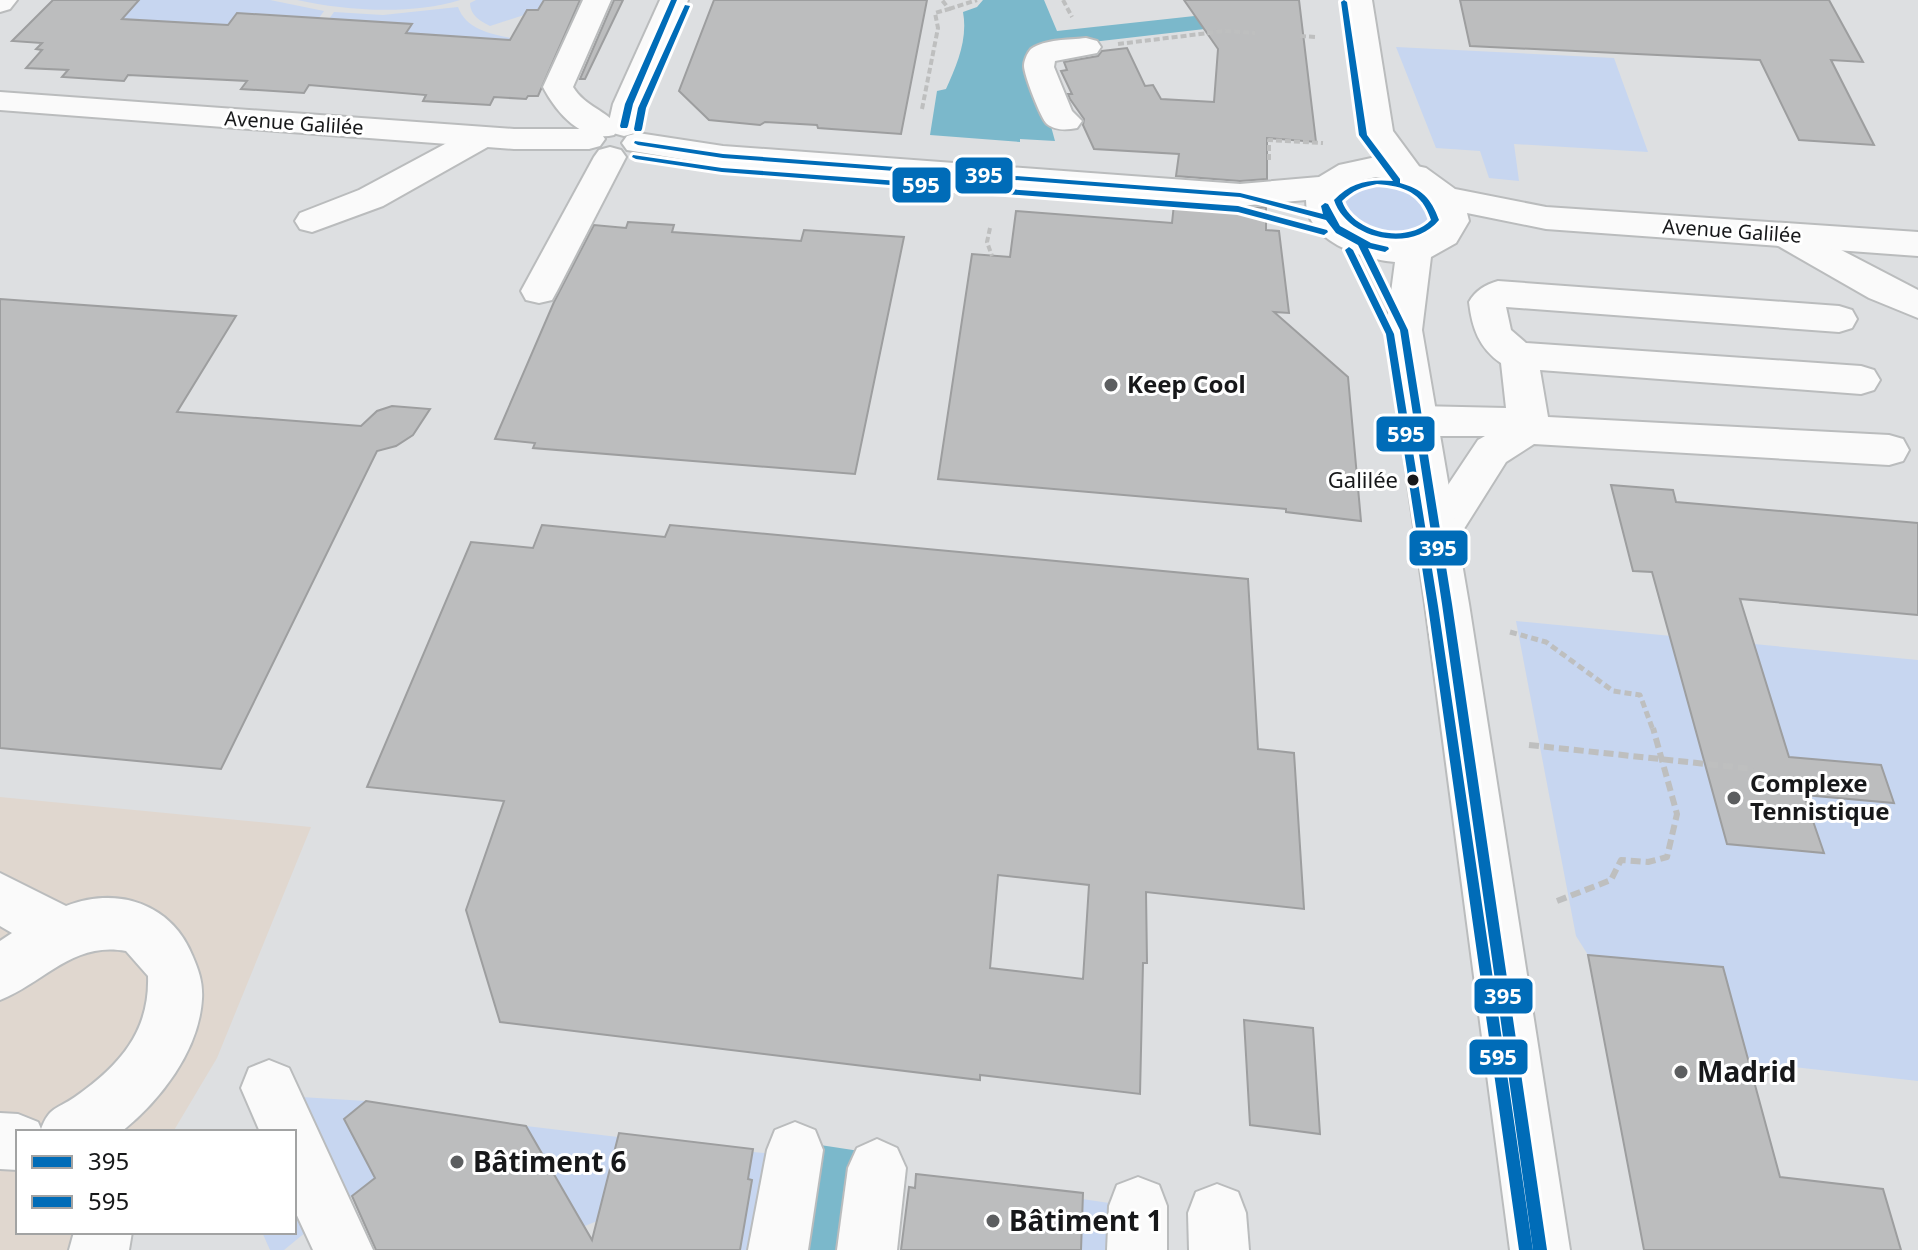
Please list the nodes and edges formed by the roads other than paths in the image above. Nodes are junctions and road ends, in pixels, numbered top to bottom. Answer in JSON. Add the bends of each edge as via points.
{"nodes":[{"id":1,"x":597,"y":0,"type":"edge"},
{"id":2,"x":674,"y":0,"type":"edge"},
{"id":3,"x":1358,"y":0,"type":"edge"},
{"id":4,"x":1082,"y":39,"type":"road end"},
{"id":5,"x":0,"y":101,"type":"edge"},
{"id":6,"x":1066,"y":121,"type":"dead end"},
{"id":7,"x":1377,"y":132,"type":"junction"},
{"id":8,"x":482,"y":137,"type":"junction"},
{"id":9,"x":613,"y":138,"type":"junction"},
{"id":10,"x":1361,"y":168,"type":"junction"},
{"id":11,"x":1408,"y":173,"type":"junction"},
{"id":12,"x":1445,"y":198,"type":"junction"},
{"id":13,"x":1328,"y":202,"type":"junction"},
{"id":14,"x":1546,"y":218,"type":"junction"},
{"id":15,"x":312,"y":221,"type":"dead end"},
{"id":16,"x":1448,"y":232,"type":"junction"},
{"id":17,"x":1785,"y":235,"type":"junction"},
{"id":18,"x":1362,"y":244,"type":"junction"},
{"id":19,"x":1918,"y":244,"type":"edge"},
{"id":20,"x":1414,"y":250,"type":"junction"},
{"id":21,"x":539,"y":291,"type":"dead end"},
{"id":22,"x":1918,"y":305,"type":"edge"},
{"id":23,"x":1839,"y":319,"type":"dead end"},
{"id":24,"x":1404,"y":330,"type":"junction"},
{"id":25,"x":1522,"y":358,"type":"junction"},
{"id":26,"x":1861,"y":380,"type":"dead end"},
{"id":27,"x":1417,"y":421,"type":"junction"},
{"id":28,"x":1533,"y":426,"type":"junction"},
{"id":29,"x":1889,"y":450,"type":"dead end"},
{"id":30,"x":1435,"y":539,"type":"junction"},
{"id":31,"x":0,"y":898,"type":"edge"},
{"id":32,"x":65,"y":934,"type":"junction"},
{"id":33,"x":0,"y":974,"type":"edge"},
{"id":34,"x":78,"y":1130,"type":"edge"},
{"id":35,"x":296,"y":1148,"type":"edge"},
{"id":36,"x":795,"y":1150,"type":"dead end"},
{"id":37,"x":877,"y":1168,"type":"dead end"},
{"id":38,"x":343,"y":1250,"type":"edge"},
{"id":39,"x":778,"y":1250,"type":"edge"},
{"id":40,"x":867,"y":1250,"type":"edge"},
{"id":41,"x":1540,"y":1250,"type":"edge"}],
"edges":[{"from":1,"to":9,"type":"main road","via":[[558,87],[569,107]]},
{"from":2,"to":9,"type":"main road"},
{"from":3,"to":7,"type":"main road"},
{"from":4,"to":6,"type":"main road","via":[[1041,56],[1039,67],[1058,117]]},
{"from":5,"to":8,"type":"main road","name":"Avenue Galilée"},
{"from":7,"to":10,"type":"main road"},
{"from":7,"to":11,"type":"main road"},
{"from":8,"to":9,"type":"main road","name":"Avenue Galilée"},
{"from":8,"to":15,"type":"main road","via":[[371,198]]},
{"from":9,"to":13,"type":"main road","name":"Avenue Galilée","via":[[723,156]]},
{"from":9,"to":21,"type":"main road"},
{"from":10,"to":11,"type":"main road"},
{"from":10,"to":13,"type":"main road","via":[[1347,172]]},
{"from":11,"to":12,"type":"main road"},
{"from":12,"to":14,"type":"main road","name":"Avenue Galilée"},
{"from":12,"to":16,"type":"main road","via":[[1452,221]]},
{"from":13,"to":18,"type":"main road","via":[[1348,237]]},
{"from":14,"to":16,"type":"main road","name":"Avenue Galilée"},
{"from":14,"to":17,"type":"main road","name":"Avenue Galilée"},
{"from":16,"to":20,"type":"main road"},
{"from":17,"to":19,"type":"main road","name":"Avenue Galilée"},
{"from":17,"to":22,"type":"main road"},
{"from":18,"to":20,"type":"main road"},
{"from":18,"to":24,"type":"main road"},
{"from":20,"to":24,"type":"main road"},
{"from":23,"to":25,"type":"main road","via":[[1498,294],[1487,302],[1489,324],[1500,346]]},
{"from":24,"to":27,"type":"main road"},
{"from":25,"to":26,"type":"main road"},
{"from":25,"to":28,"type":"main road","via":[[1527,418]]},
{"from":27,"to":28,"type":"main road"},
{"from":27,"to":30,"type":"main road"},
{"from":28,"to":29,"type":"main road","via":[[1542,432]]},
{"from":28,"to":30,"type":"main road","via":[[1492,451]]},
{"from":30,"to":41,"type":"main road"},
{"from":31,"to":32,"type":"main road"},
{"from":32,"to":33,"type":"main road","via":[[32,948]]},
{"from":32,"to":34,"type":"main road","via":[[85,926],[140,929],[164,947],[176,973],[175,1009],[160,1050],[133,1087]]},
{"from":35,"to":38,"type":"main road"},
{"from":36,"to":39,"type":"main road"},
{"from":37,"to":40,"type":"main road"}]}
